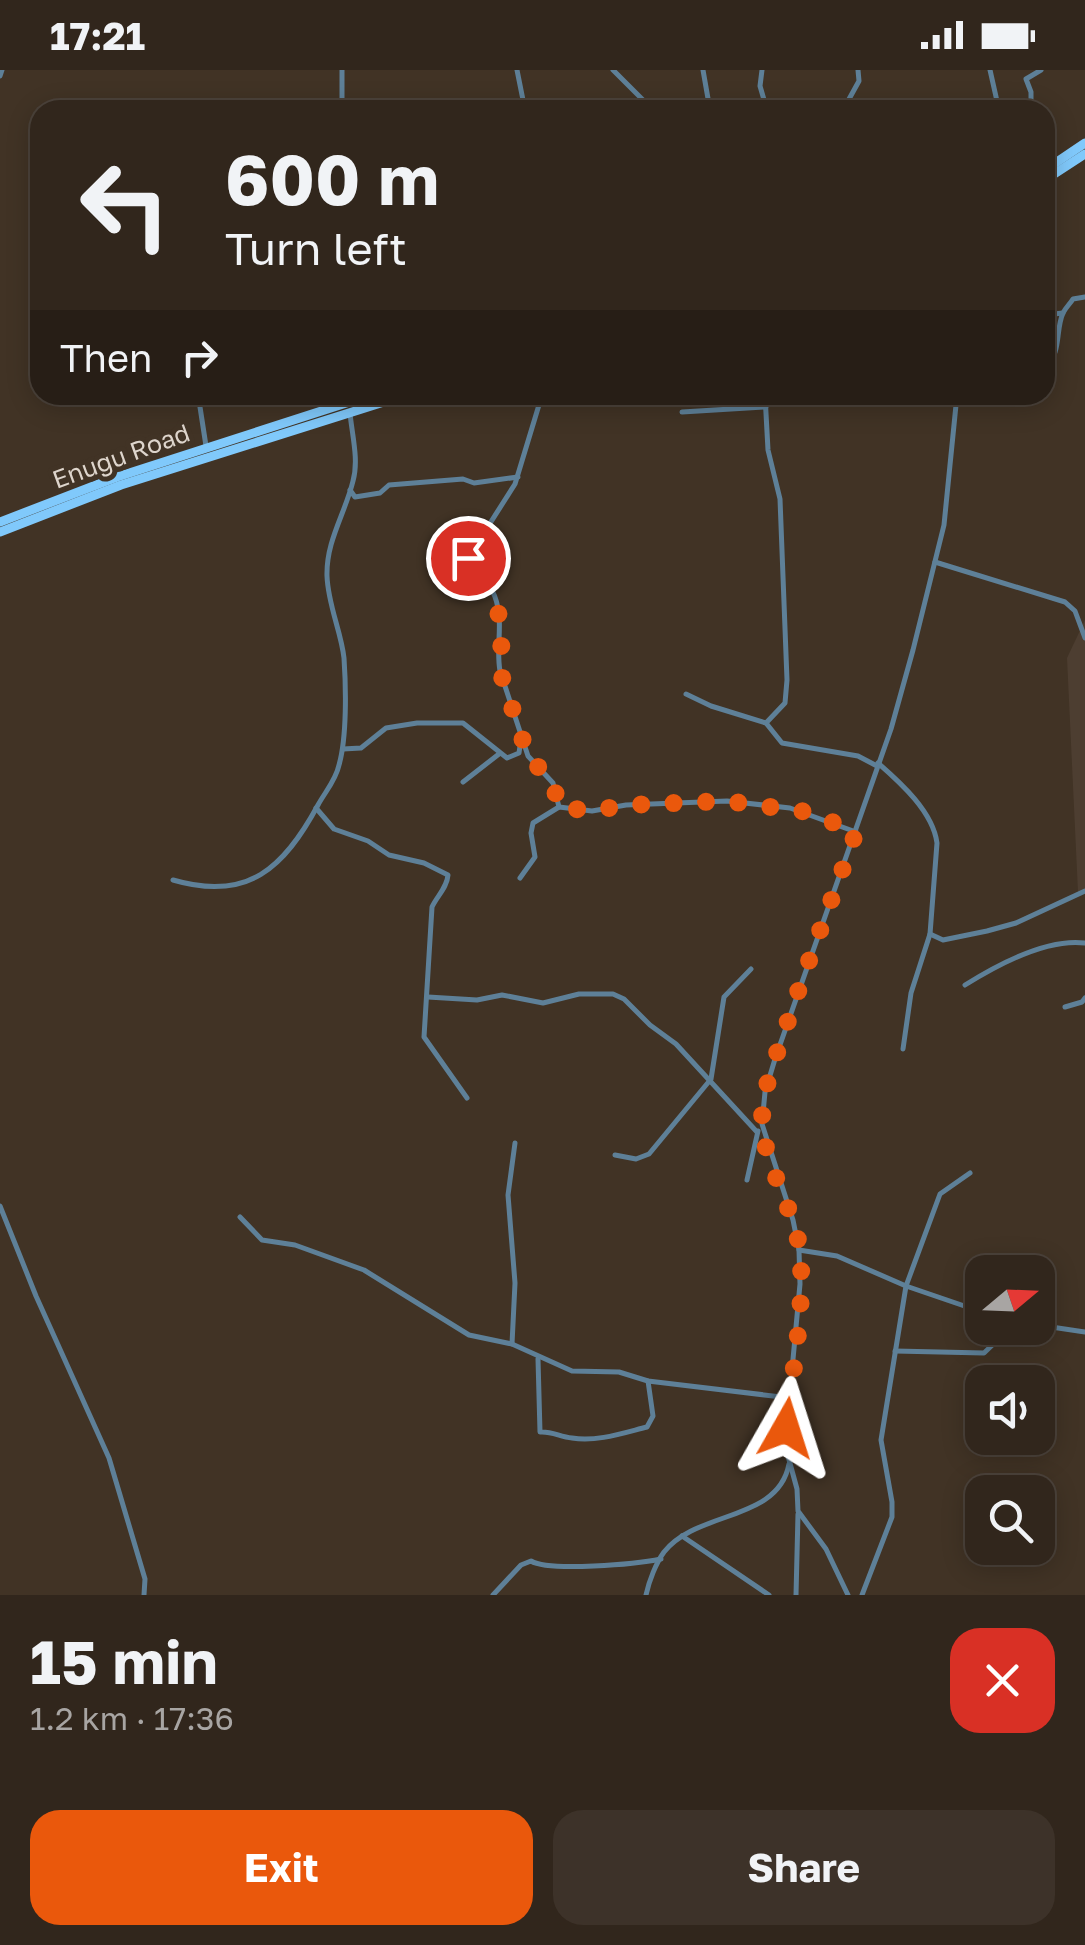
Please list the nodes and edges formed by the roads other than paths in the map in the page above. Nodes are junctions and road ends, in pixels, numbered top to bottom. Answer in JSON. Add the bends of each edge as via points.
{"nodes":[{"id":1,"x":342,"y":70,"type":"edge"},
{"id":2,"x":517,"y":70,"type":"edge"},
{"id":3,"x":613,"y":70,"type":"edge"},
{"id":4,"x":703,"y":70,"type":"edge"},
{"id":5,"x":762,"y":70,"type":"edge"},
{"id":6,"x":858,"y":70,"type":"edge"},
{"id":7,"x":990,"y":70,"type":"edge"},
{"id":8,"x":1041,"y":70,"type":"edge"},
{"id":9,"x":342,"y":100,"type":"edge"},
{"id":10,"x":522,"y":100,"type":"edge"},
{"id":11,"x":643,"y":100,"type":"edge"},
{"id":12,"x":708,"y":100,"type":"edge"},
{"id":13,"x":764,"y":100,"type":"edge"},
{"id":14,"x":848,"y":100,"type":"edge"},
{"id":15,"x":997,"y":100,"type":"edge"},
{"id":16,"x":1030,"y":100,"type":"edge"},
{"id":17,"x":1085,"y":143,"type":"edge"},
{"id":18,"x":1085,"y":154,"type":"edge"},
{"id":19,"x":1055,"y":163,"type":"edge"},
{"id":20,"x":1055,"y":174,"type":"edge"},
{"id":21,"x":1085,"y":296,"type":"edge"},
{"id":22,"x":1063,"y":313,"type":"junction"},
{"id":23,"x":1055,"y":314,"type":"edge"},
{"id":24,"x":1055,"y":355,"type":"edge"},
{"id":25,"x":200,"y":405,"type":"edge"},
{"id":26,"x":339,"y":405,"type":"edge"},
{"id":27,"x":375,"y":405,"type":"edge"},
{"id":28,"x":539,"y":405,"type":"edge"},
{"id":29,"x":735,"y":405,"type":"edge"},
{"id":30,"x":766,"y":405,"type":"edge"},
{"id":31,"x":956,"y":405,"type":"edge"},
{"id":32,"x":682,"y":412,"type":"dead end"},
{"id":33,"x":350,"y":413,"type":"junction"},
{"id":34,"x":206,"y":446,"type":"junction"},
{"id":35,"x":518,"y":477,"type":"junction"},
{"id":36,"x":350,"y":490,"type":"junction"},
{"id":37,"x":0,"y":522,"type":"edge"},
{"id":38,"x":0,"y":532,"type":"edge"},
{"id":39,"x":935,"y":562,"type":"junction"},
{"id":40,"x":1085,"y":638,"type":"edge"},
{"id":41,"x":686,"y":694,"type":"dead end"},
{"id":42,"x":766,"y":723,"type":"junction"},
{"id":43,"x":521,"y":736,"type":"junction"},
{"id":44,"x":342,"y":749,"type":"junction"},
{"id":45,"x":500,"y":754,"type":"junction"},
{"id":46,"x":878,"y":764,"type":"junction"},
{"id":47,"x":464,"y":782,"type":"dead end"},
{"id":48,"x":559,"y":807,"type":"junction"},
{"id":49,"x":316,"y":808,"type":"junction"},
{"id":50,"x":856,"y":832,"type":"junction"},
{"id":51,"x":520,"y":878,"type":"dead end"},
{"id":52,"x":173,"y":880,"type":"dead end"},
{"id":53,"x":1085,"y":891,"type":"edge"},
{"id":54,"x":930,"y":934,"type":"junction"},
{"id":55,"x":1085,"y":943,"type":"edge"},
{"id":56,"x":752,"y":969,"type":"dead end"},
{"id":57,"x":965,"y":985,"type":"dead end"},
{"id":58,"x":428,"y":997,"type":"junction"},
{"id":59,"x":1085,"y":998,"type":"edge"},
{"id":60,"x":1065,"y":1008,"type":"dead end"},
{"id":61,"x":903,"y":1049,"type":"dead end"},
{"id":62,"x":711,"y":1079,"type":"junction"},
{"id":63,"x":467,"y":1098,"type":"dead end"},
{"id":64,"x":762,"y":1124,"type":"junction"},
{"id":65,"x":757,"y":1132,"type":"junction"},
{"id":66,"x":515,"y":1143,"type":"dead end"},
{"id":67,"x":615,"y":1156,"type":"dead end"},
{"id":68,"x":970,"y":1173,"type":"dead end"},
{"id":69,"x":747,"y":1180,"type":"dead end"},
{"id":70,"x":0,"y":1206,"type":"edge"},
{"id":71,"x":240,"y":1217,"type":"dead end"},
{"id":72,"x":800,"y":1250,"type":"junction"},
{"id":73,"x":906,"y":1286,"type":"junction"},
{"id":74,"x":965,"y":1306,"type":"edge"},
{"id":75,"x":1055,"y":1328,"type":"edge"},
{"id":76,"x":1085,"y":1332,"type":"edge"},
{"id":77,"x":512,"y":1344,"type":"junction"},
{"id":78,"x":992,"y":1345,"type":"edge"},
{"id":79,"x":895,"y":1351,"type":"junction"},
{"id":80,"x":538,"y":1358,"type":"junction"},
{"id":81,"x":648,"y":1381,"type":"junction"},
{"id":82,"x":790,"y":1398,"type":"junction"},
{"id":83,"x":790,"y":1461,"type":"junction"},
{"id":84,"x":798,"y":1511,"type":"junction"},
{"id":85,"x":682,"y":1536,"type":"junction"},
{"id":86,"x":661,"y":1559,"type":"junction"},
{"id":87,"x":144,"y":1595,"type":"edge"},
{"id":88,"x":493,"y":1595,"type":"edge"},
{"id":89,"x":646,"y":1595,"type":"edge"},
{"id":90,"x":769,"y":1595,"type":"edge"},
{"id":91,"x":796,"y":1595,"type":"edge"},
{"id":92,"x":848,"y":1595,"type":"edge"},
{"id":93,"x":862,"y":1595,"type":"edge"}],
"edges":[{"from":1,"to":9,"type":"street"},
{"from":2,"to":10,"type":"street"},
{"from":3,"to":11,"type":"street"},
{"from":4,"to":12,"type":"street"},
{"from":5,"to":13,"type":"street"},
{"from":6,"to":14,"type":"street"},
{"from":7,"to":15,"type":"street"},
{"from":8,"to":16,"type":"street","via":[[1026,78]]},
{"from":17,"to":19,"type":"main road"},
{"from":18,"to":20,"type":"main road"},
{"from":21,"to":22,"type":"street"},
{"from":22,"to":23,"type":"street"},
{"from":22,"to":24,"type":"street"},
{"from":25,"to":34,"type":"street"},
{"from":26,"to":34,"type":"main road","name":"Enugu Road"},
{"from":27,"to":33,"type":"main road"},
{"from":28,"to":35,"type":"street"},
{"from":29,"to":32,"type":"street"},
{"from":30,"to":42,"type":"street","via":[[780,499],[787,680],[785,703]]},
{"from":31,"to":39,"type":"street"},
{"from":33,"to":36,"type":"street","via":[[356,465]]},
{"from":33,"to":38,"type":"main road","via":[[121,485]]},
{"from":34,"to":37,"type":"main road","name":"Enugu Road"},
{"from":35,"to":36,"type":"street","via":[[388,485],[354,498]]},
{"from":35,"to":43,"type":"street","via":[[468,558],[498,606],[500,671]]},
{"from":36,"to":44,"type":"street","via":[[331,538],[327,575],[344,658]]},
{"from":39,"to":40,"type":"street","via":[[1065,602]]},
{"from":39,"to":46,"type":"street"},
{"from":41,"to":42,"type":"street"},
{"from":42,"to":46,"type":"street","via":[[782,743]]},
{"from":43,"to":45,"type":"street","via":[[516,757]]},
{"from":43,"to":48,"type":"street","via":[[528,756],[553,783]]},
{"from":44,"to":45,"type":"street","via":[[361,748],[386,728],[462,723]]},
{"from":44,"to":49,"type":"street"},
{"from":45,"to":47,"type":"street"},
{"from":46,"to":50,"type":"street"},
{"from":46,"to":54,"type":"street","via":[[902,784],[937,836]]},
{"from":48,"to":50,"type":"street","via":[[592,811],[727,801],[808,812]]},
{"from":48,"to":51,"type":"street","via":[[534,823],[535,857]]},
{"from":49,"to":52,"type":"street","via":[[302,836],[258,879],[215,886]]},
{"from":49,"to":58,"type":"street","via":[[334,828],[448,876],[432,907]]},
{"from":50,"to":64,"type":"street","via":[[781,1040]]},
{"from":53,"to":54,"type":"street","via":[[1016,923],[943,940]]},
{"from":54,"to":61,"type":"street","via":[[911,993]]},
{"from":55,"to":57,"type":"street","via":[[1008,958]]},
{"from":56,"to":62,"type":"street","via":[[724,998]]},
{"from":58,"to":62,"type":"street","via":[[502,995],[543,1003],[613,994]]},
{"from":58,"to":63,"type":"street","via":[[425,1038]]},
{"from":59,"to":60,"type":"street"},
{"from":62,"to":65,"type":"street"},
{"from":62,"to":67,"type":"street","via":[[649,1154]]},
{"from":64,"to":65,"type":"street"},
{"from":64,"to":72,"type":"street"},
{"from":65,"to":69,"type":"street"},
{"from":66,"to":77,"type":"street","via":[[508,1195]]},
{"from":68,"to":73,"type":"street","via":[[940,1194]]},
{"from":70,"to":87,"type":"street","via":[[109,1458],[145,1578]]},
{"from":71,"to":77,"type":"street","via":[[262,1240],[364,1270],[469,1334]]},
{"from":72,"to":73,"type":"street","via":[[837,1256]]},
{"from":72,"to":82,"type":"street"},
{"from":73,"to":74,"type":"street"},
{"from":73,"to":79,"type":"street"},
{"from":75,"to":76,"type":"street"},
{"from":77,"to":80,"type":"street"},
{"from":78,"to":79,"type":"street","via":[[984,1353]]},
{"from":79,"to":93,"type":"street","via":[[881,1440],[892,1518]]},
{"from":80,"to":81,"type":"street","via":[[572,1371],[619,1372]]},
{"from":80,"to":81,"type":"street","via":[[540,1432],[598,1438],[647,1427],[654,1416]]},
{"from":81,"to":82,"type":"street"},
{"from":82,"to":83,"type":"street"},
{"from":83,"to":84,"type":"street"},
{"from":83,"to":85,"type":"street","via":[[772,1494],[749,1510]]},
{"from":84,"to":91,"type":"street"},
{"from":84,"to":92,"type":"street"},
{"from":85,"to":86,"type":"street"},
{"from":85,"to":90,"type":"street"},
{"from":86,"to":88,"type":"street","via":[[558,1566],[530,1561]]},
{"from":86,"to":89,"type":"street"}]}
